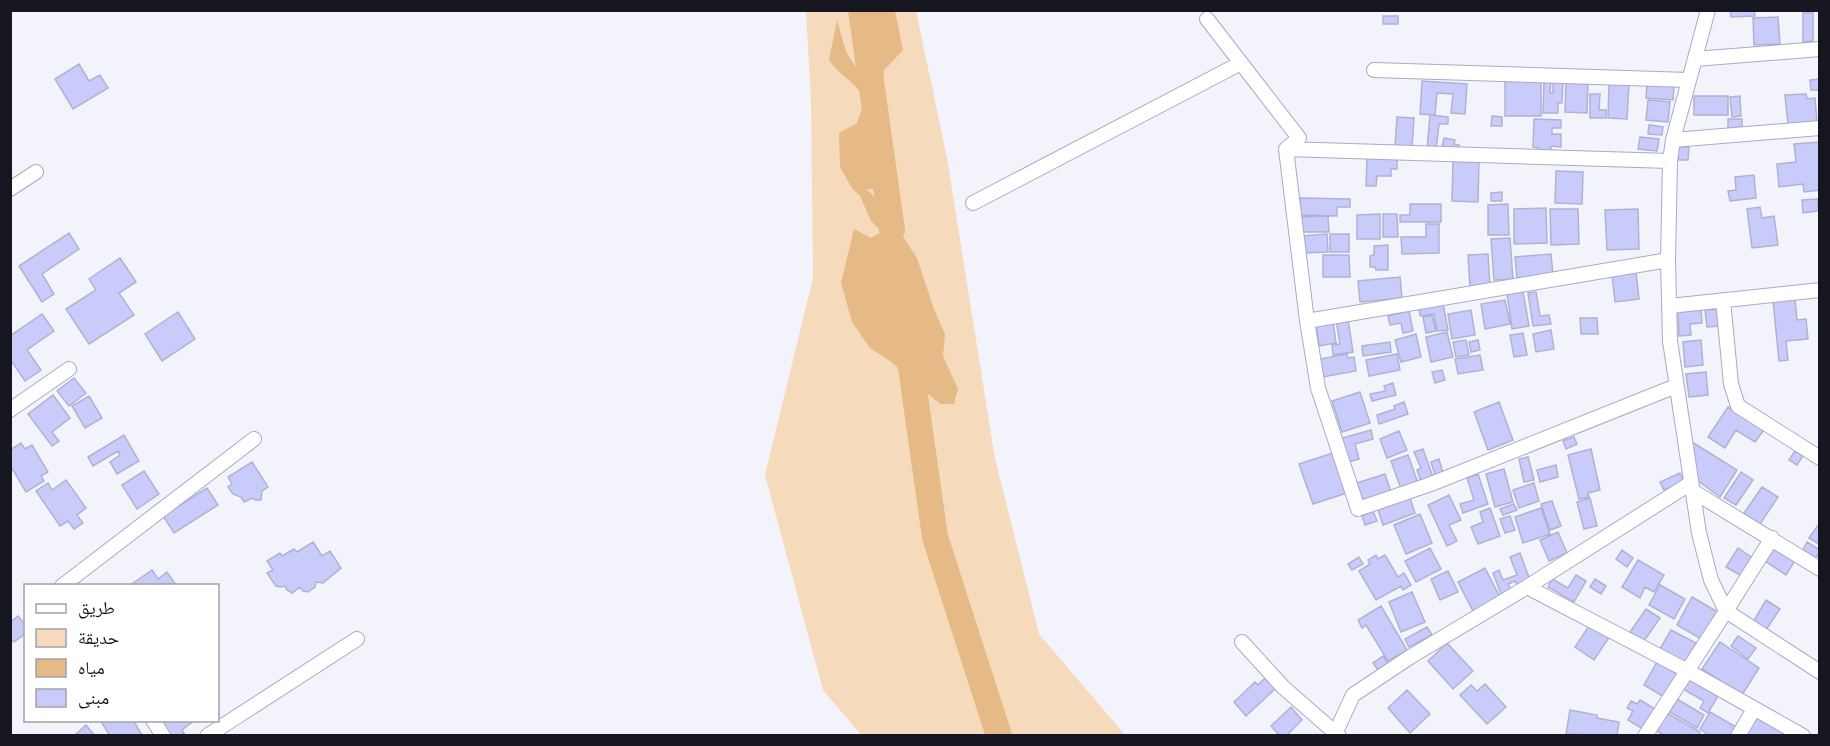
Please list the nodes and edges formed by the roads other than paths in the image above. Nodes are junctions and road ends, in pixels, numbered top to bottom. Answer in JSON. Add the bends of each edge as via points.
{"nodes":[{"id":1,"x":1708,"y":10,"type":"edge"},
{"id":2,"x":1207,"y":19,"type":"dead end"},
{"id":3,"x":1820,"y":49,"type":"edge"},
{"id":4,"x":1695,"y":59,"type":"junction"},
{"id":5,"x":1241,"y":63,"type":"junction"},
{"id":6,"x":1374,"y":70,"type":"dead end"},
{"id":7,"x":1689,"y":80,"type":"junction"},
{"id":8,"x":1820,"y":128,"type":"edge"},
{"id":9,"x":1673,"y":140,"type":"junction"},
{"id":10,"x":1286,"y":149,"type":"junction"},
{"id":11,"x":1670,"y":161,"type":"junction"},
{"id":12,"x":36,"y":172,"type":"dead end"},
{"id":13,"x":10,"y":189,"type":"edge"},
{"id":14,"x":973,"y":203,"type":"dead end"},
{"id":15,"x":1668,"y":260,"type":"junction"},
{"id":16,"x":1820,"y":290,"type":"edge"},
{"id":17,"x":1723,"y":300,"type":"junction"},
{"id":18,"x":1670,"y":306,"type":"junction"},
{"id":19,"x":1307,"y":321,"type":"junction"},
{"id":20,"x":69,"y":369,"type":"dead end"},
{"id":21,"x":1676,"y":386,"type":"junction"},
{"id":22,"x":10,"y":410,"type":"edge"},
{"id":23,"x":254,"y":439,"type":"dead end"},
{"id":24,"x":1820,"y":458,"type":"edge"},
{"id":25,"x":1691,"y":487,"type":"junction"},
{"id":26,"x":1772,"y":538,"type":"junction"},
{"id":27,"x":1820,"y":569,"type":"edge"},
{"id":28,"x":63,"y":584,"type":"edge"},
{"id":29,"x":1527,"y":586,"type":"junction"},
{"id":30,"x":1726,"y":612,"type":"junction"},
{"id":31,"x":357,"y":639,"type":"dead end"},
{"id":32,"x":1242,"y":642,"type":"dead end"},
{"id":33,"x":1688,"y":671,"type":"junction"},
{"id":34,"x":1820,"y":672,"type":"edge"},
{"id":35,"x":1754,"y":709,"type":"junction"},
{"id":36,"x":154,"y":722,"type":"edge"},
{"id":37,"x":163,"y":735,"type":"edge"},
{"id":38,"x":207,"y":735,"type":"edge"},
{"id":39,"x":1337,"y":735,"type":"edge"},
{"id":40,"x":1645,"y":735,"type":"edge"},
{"id":41,"x":1738,"y":735,"type":"edge"},
{"id":42,"x":1803,"y":735,"type":"edge"}],
"edges":[{"from":1,"to":4,"type":"street"},
{"from":2,"to":5,"type":"street"},
{"from":3,"to":4,"type":"street"},
{"from":4,"to":7,"type":"street"},
{"from":5,"to":10,"type":"street","via":[[1299,138]]},
{"from":5,"to":14,"type":"street"},
{"from":6,"to":7,"type":"street"},
{"from":7,"to":9,"type":"street"},
{"from":8,"to":9,"type":"street"},
{"from":9,"to":11,"type":"street"},
{"from":10,"to":11,"type":"street"},
{"from":10,"to":19,"type":"street"},
{"from":11,"to":15,"type":"street"},
{"from":12,"to":13,"type":"street"},
{"from":15,"to":18,"type":"street"},
{"from":15,"to":19,"type":"street"},
{"from":16,"to":17,"type":"street"},
{"from":17,"to":18,"type":"street"},
{"from":17,"to":24,"type":"street","via":[[1731,384],[1738,406]]},
{"from":18,"to":21,"type":"street"},
{"from":19,"to":21,"type":"street","via":[[1318,388],[1358,509],[1431,484]]},
{"from":20,"to":22,"type":"street"},
{"from":21,"to":25,"type":"street"},
{"from":23,"to":28,"type":"street"},
{"from":25,"to":26,"type":"street"},
{"from":25,"to":29,"type":"street"},
{"from":25,"to":30,"type":"street","via":[[1711,580]]},
{"from":26,"to":27,"type":"street"},
{"from":26,"to":30,"type":"street"},
{"from":29,"to":33,"type":"street"},
{"from":29,"to":39,"type":"street","via":[[1353,695]]},
{"from":30,"to":33,"type":"street"},
{"from":30,"to":34,"type":"street"},
{"from":31,"to":38,"type":"street"},
{"from":32,"to":39,"type":"street","via":[[1283,687]]},
{"from":33,"to":35,"type":"street"},
{"from":33,"to":40,"type":"street"},
{"from":35,"to":41,"type":"street"},
{"from":35,"to":42,"type":"street"},
{"from":36,"to":37,"type":"street"}]}
